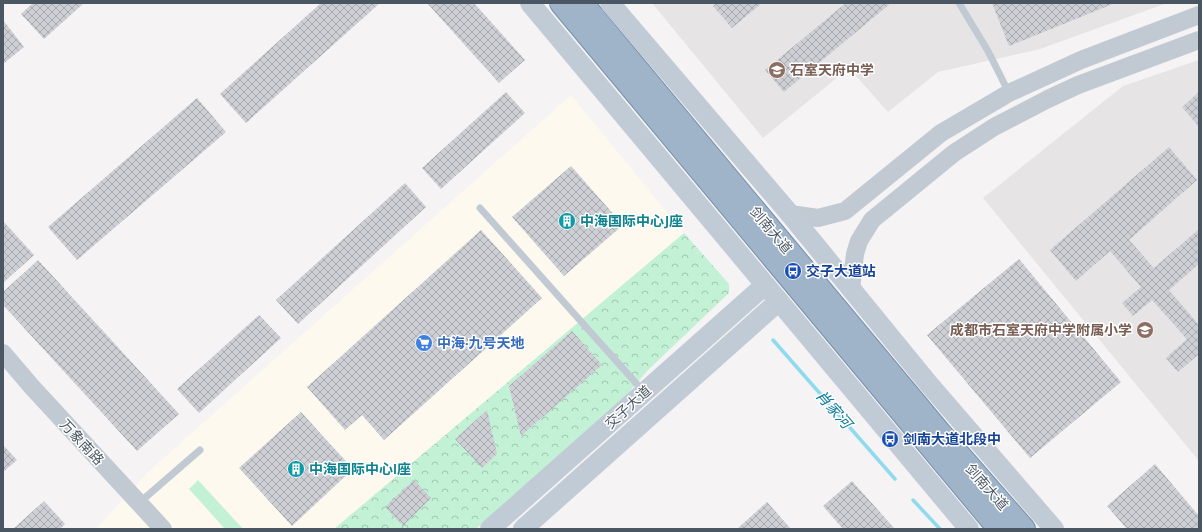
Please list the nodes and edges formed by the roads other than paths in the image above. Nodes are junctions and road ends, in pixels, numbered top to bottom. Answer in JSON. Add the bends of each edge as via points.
{"nodes":[{"id":1,"x":530,"y":3,"type":"edge"},
{"id":2,"x":561,"y":3,"type":"edge"},
{"id":3,"x":582,"y":3,"type":"edge"},
{"id":4,"x":610,"y":3,"type":"edge"},
{"id":5,"x":959,"y":3,"type":"edge"},
{"id":6,"x":1199,"y":15,"type":"edge"},
{"id":7,"x":1199,"y":40,"type":"edge"},
{"id":8,"x":1009,"y":93,"type":"junction"},
{"id":9,"x":480,"y":208,"type":"dead end"},
{"id":10,"x":790,"y":214,"type":"junction"},
{"id":11,"x":765,"y":285,"type":"junction"},
{"id":12,"x":851,"y":289,"type":"junction"},
{"id":13,"x":779,"y":301,"type":"junction"},
{"id":14,"x":3,"y":353,"type":"edge"},
{"id":15,"x":928,"y":383,"type":"junction"},
{"id":16,"x":644,"y":392,"type":"junction"},
{"id":17,"x":941,"y":434,"type":"junction"},
{"id":18,"x":200,"y":450,"type":"dead end"},
{"id":19,"x":921,"y":472,"type":"junction"},
{"id":20,"x":968,"y":493,"type":"junction"},
{"id":21,"x":139,"y":503,"type":"junction"},
{"id":22,"x":163,"y":529,"type":"edge"},
{"id":23,"x":490,"y":529,"type":"edge"},
{"id":24,"x":523,"y":529,"type":"edge"},
{"id":25,"x":970,"y":529,"type":"edge"},
{"id":26,"x":999,"y":529,"type":"edge"},
{"id":27,"x":1024,"y":529,"type":"edge"},
{"id":28,"x":1054,"y":529,"type":"edge"}],
"edges":[{"from":1,"to":11,"type":"main road"},
{"from":2,"to":20,"type":"highway","name":"剑南大道"},
{"from":3,"to":17,"type":"highway","name":"剑南大道"},
{"from":4,"to":10,"type":"main road"},
{"from":5,"to":8,"type":"lane","via":[[988,51]]},
{"from":6,"to":8,"type":"street","via":[[1081,60]]},
{"from":7,"to":12,"type":"street","via":[[1078,85],[994,127],[954,153],[872,220],[859,240]]},
{"from":8,"to":10,"type":"street","via":[[941,133],[845,211],[818,218]]},
{"from":9,"to":16,"type":"lane"},
{"from":10,"to":12,"type":"main road"},
{"from":11,"to":13,"type":"main road"},
{"from":11,"to":16,"type":"main road","name":"交子大道"},
{"from":12,"to":15,"type":"main road"},
{"from":13,"to":19,"type":"main road"},
{"from":13,"to":24,"type":"main road","name":"交子大道"},
{"from":14,"to":21,"type":"street","name":"万象南路"},
{"from":15,"to":17,"type":"main road"},
{"from":15,"to":28,"type":"main road"},
{"from":16,"to":23,"type":"main road","name":"交子大道"},
{"from":17,"to":27,"type":"highway","name":"剑南大道"},
{"from":18,"to":21,"type":"lane"},
{"from":19,"to":20,"type":"main road"},
{"from":19,"to":25,"type":"main road"},
{"from":20,"to":26,"type":"highway","name":"剑南大道"},
{"from":21,"to":22,"type":"street","name":"万象南路"}]}
